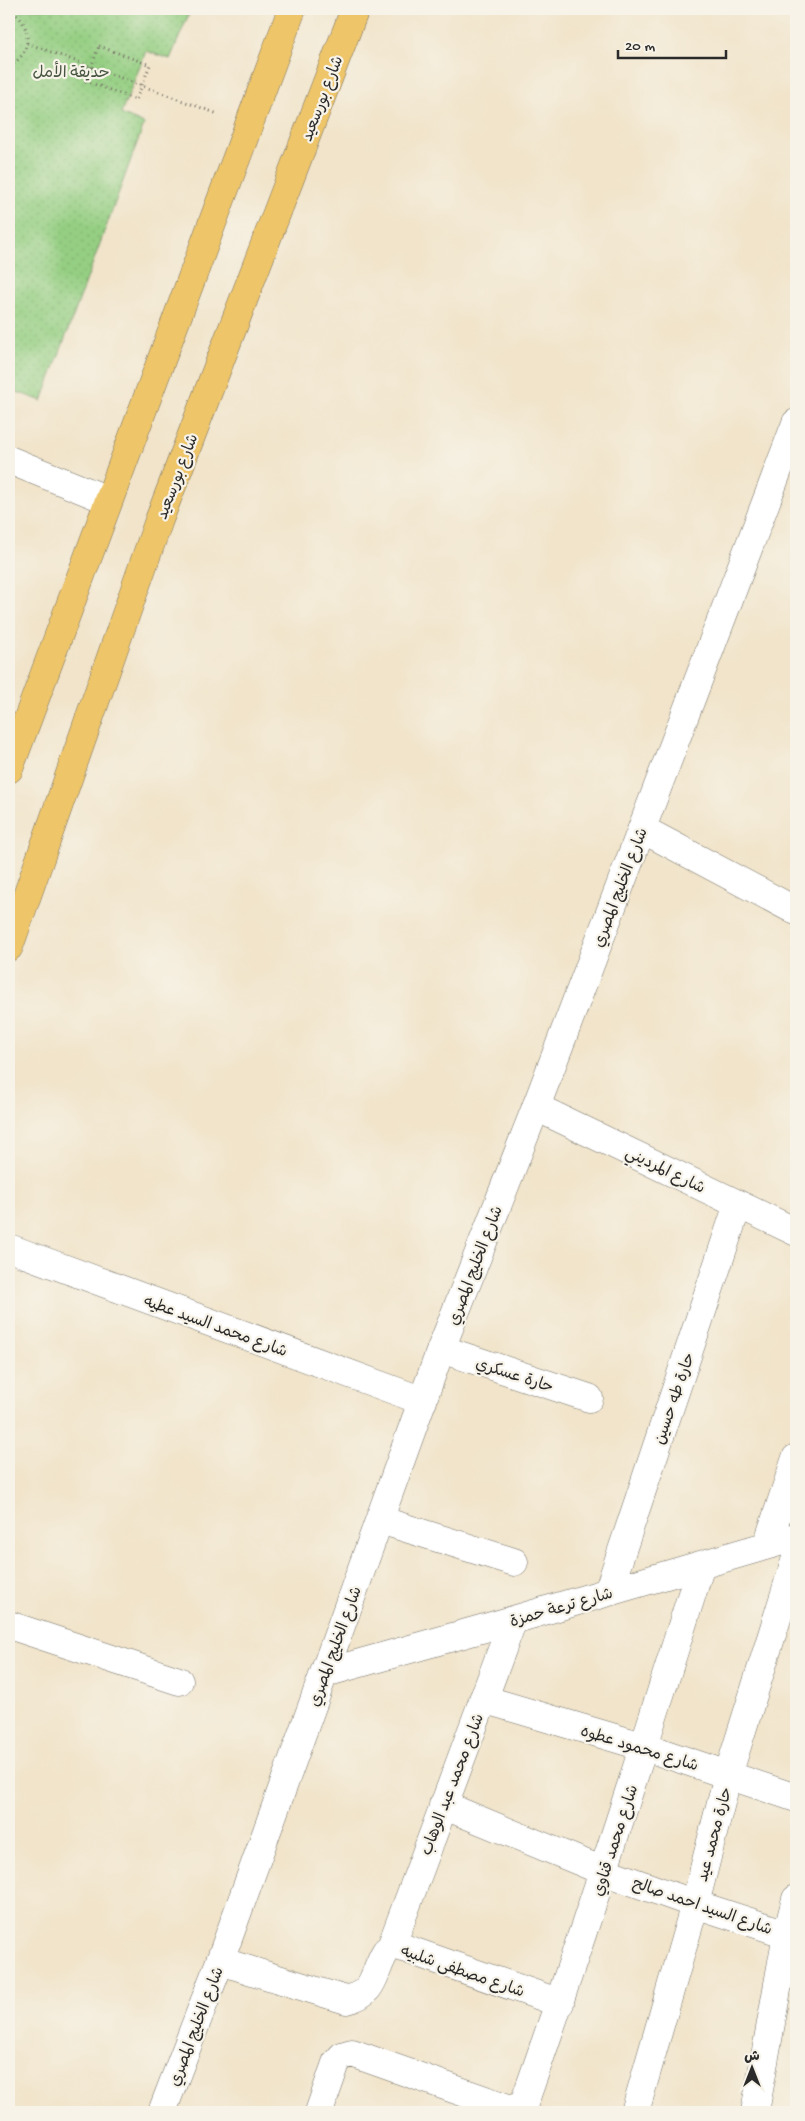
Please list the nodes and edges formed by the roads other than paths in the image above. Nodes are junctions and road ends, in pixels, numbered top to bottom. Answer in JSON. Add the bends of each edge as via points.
{"nodes":[{"id":1,"x":292,"y":9,"type":"edge"},
{"id":2,"x":355,"y":9,"type":"edge"},
{"id":3,"x":796,"y":423,"type":"edge"},
{"id":4,"x":9,"y":460,"type":"edge"},
{"id":5,"x":108,"y":500,"type":"junction"},
{"id":6,"x":9,"y":769,"type":"edge"},
{"id":7,"x":642,"y":829,"type":"junction"},
{"id":8,"x":796,"y":911,"type":"edge"},
{"id":9,"x":9,"y":948,"type":"edge"},
{"id":10,"x":536,"y":1107,"type":"junction"},
{"id":11,"x":738,"y":1204,"type":"junction"},
{"id":12,"x":796,"y":1232,"type":"edge"},
{"id":13,"x":9,"y":1248,"type":"edge"},
{"id":14,"x":441,"y":1349,"type":"junction"},
{"id":15,"x":589,"y":1398,"type":"dead end"},
{"id":16,"x":423,"y":1401,"type":"junction"},
{"id":17,"x":796,"y":1458,"type":"edge"},
{"id":18,"x":380,"y":1520,"type":"junction"},
{"id":19,"x":796,"y":1537,"type":"edge"},
{"id":20,"x":767,"y":1545,"type":"junction"},
{"id":21,"x":796,"y":1558,"type":"edge"},
{"id":22,"x":514,"y":1562,"type":"dead end"},
{"id":23,"x":700,"y":1565,"type":"junction"},
{"id":24,"x":608,"y":1592,"type":"junction"},
{"id":25,"x":513,"y":1620,"type":"junction"},
{"id":26,"x":9,"y":1625,"type":"edge"},
{"id":27,"x":325,"y":1672,"type":"junction"},
{"id":28,"x":180,"y":1682,"type":"dead end"},
{"id":29,"x":483,"y":1699,"type":"junction"},
{"id":30,"x":645,"y":1747,"type":"junction"},
{"id":31,"x":728,"y":1775,"type":"junction"},
{"id":32,"x":796,"y":1798,"type":"edge"},
{"id":33,"x":443,"y":1805,"type":"junction"},
{"id":34,"x":603,"y":1871,"type":"junction"},
{"id":35,"x":796,"y":1899,"type":"edge"},
{"id":36,"x":695,"y":1904,"type":"junction"},
{"id":37,"x":792,"y":1935,"type":"edge"},
{"id":38,"x":391,"y":1948,"type":"junction"},
{"id":39,"x":220,"y":1961,"type":"junction"},
{"id":40,"x":560,"y":2003,"type":"junction"},
{"id":41,"x":162,"y":2112,"type":"edge"},
{"id":42,"x":319,"y":2112,"type":"edge"},
{"id":43,"x":520,"y":2112,"type":"edge"},
{"id":44,"x":635,"y":2112,"type":"edge"},
{"id":45,"x":755,"y":2112,"type":"edge"}],
"edges":[{"from":1,"to":5,"type":"main road"},
{"from":2,"to":9,"type":"main road","name":"شارع بورسعيد","via":[[159,520]]},
{"from":3,"to":7,"type":"street","name":"شارع الخليج المصري"},
{"from":4,"to":5,"type":"street"},
{"from":5,"to":6,"type":"main road"},
{"from":7,"to":8,"type":"street"},
{"from":7,"to":10,"type":"street","name":"شارع الخليج المصري"},
{"from":10,"to":11,"type":"street","name":"شارع المرديني"},
{"from":10,"to":14,"type":"street","name":"شارع الخليج المصري"},
{"from":11,"to":12,"type":"street","name":"شارع المرديني"},
{"from":11,"to":24,"type":"street","name":"حارة طه حسين"},
{"from":13,"to":16,"type":"street","name":"شارع محمد السيد عطيه"},
{"from":14,"to":15,"type":"street","name":"حارة عسكري"},
{"from":14,"to":16,"type":"street","name":"شارع الخليج المصري"},
{"from":16,"to":18,"type":"street","name":"شارع الخليج المصري"},
{"from":17,"to":20,"type":"street"},
{"from":18,"to":22,"type":"street"},
{"from":18,"to":27,"type":"street","name":"شارع الخليج المصري"},
{"from":19,"to":20,"type":"street","name":"شارع ترعة حمزة"},
{"from":20,"to":23,"type":"street","name":"شارع ترعة حمزة"},
{"from":21,"to":31,"type":"street","name":"حارة محمد عيد"},
{"from":23,"to":24,"type":"street","name":"شارع ترعة حمزة"},
{"from":23,"to":30,"type":"street","name":"شارع محمد قناوي"},
{"from":24,"to":25,"type":"street","name":"شارع ترعة حمزة"},
{"from":25,"to":27,"type":"street","name":"شارع ترعة حمزة"},
{"from":25,"to":29,"type":"street","name":"شارع محمد عبد الوهاب"},
{"from":26,"to":28,"type":"street"},
{"from":27,"to":39,"type":"street","name":"شارع الخليج المصري"},
{"from":29,"to":30,"type":"street","name":"شارع محمود عطوه"},
{"from":29,"to":33,"type":"street","name":"شارع محمد عبد الوهاب"},
{"from":30,"to":31,"type":"street","name":"شارع محمود عطوه"},
{"from":30,"to":34,"type":"street","name":"شارع محمد قناوي"},
{"from":31,"to":32,"type":"street","name":"شارع محمود عطوه"},
{"from":31,"to":36,"type":"street","name":"حارة محمد عيد"},
{"from":33,"to":34,"type":"street","name":"شارع السيد احمد صالح"},
{"from":33,"to":38,"type":"street","name":"شارع محمد عبد الوهاب"},
{"from":34,"to":36,"type":"street","name":"شارع السيد احمد صالح"},
{"from":34,"to":40,"type":"street","name":"شارع محمد قناوي"},
{"from":35,"to":37,"type":"street"},
{"from":36,"to":37,"type":"street","name":"شارع السيد احمد صالح"},
{"from":36,"to":44,"type":"street","name":"حارة محمد عيد"},
{"from":37,"to":45,"type":"street"},
{"from":38,"to":39,"type":"street","name":"شارع مصطفى شلبيه","via":[[383,1956],[368,1989],[356,1998],[346,2000]]},
{"from":38,"to":40,"type":"street","name":"شارع مصطفى شلبيه","via":[[398,1946]]},
{"from":39,"to":41,"type":"street","name":"شارع الخليج المصري"},
{"from":40,"to":43,"type":"street","name":"شارع محمد قناوي"},
{"from":42,"to":43,"type":"street","via":[[336,2063],[342,2056],[352,2053]]}]}
